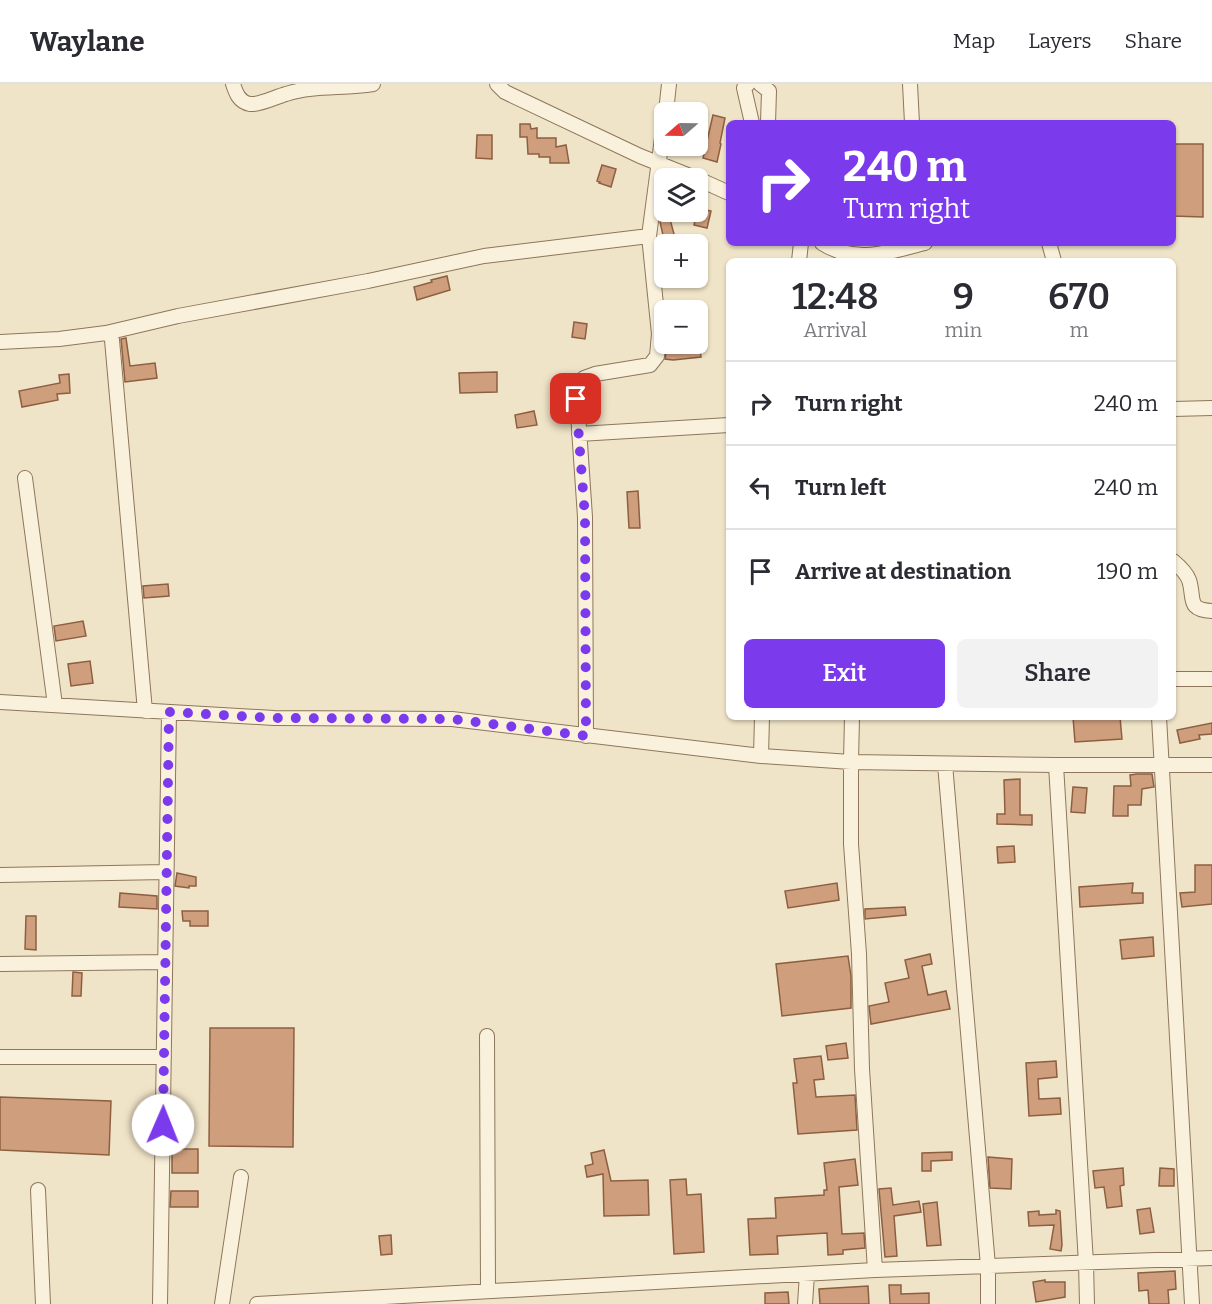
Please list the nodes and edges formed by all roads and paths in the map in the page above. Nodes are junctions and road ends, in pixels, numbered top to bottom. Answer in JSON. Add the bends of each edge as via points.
{"nodes":[{"id":1,"x":233,"y":84,"type":"edge"},
{"id":2,"x":373,"y":84,"type":"edge"},
{"id":3,"x":497,"y":84,"type":"edge"},
{"id":4,"x":669,"y":84,"type":"edge"},
{"id":5,"x":748,"y":84,"type":"edge"},
{"id":6,"x":760,"y":84,"type":"edge"},
{"id":7,"x":910,"y":84,"type":"edge"},
{"id":8,"x":667,"y":102,"type":"edge"},
{"id":9,"x":751,"y":120,"type":"edge"},
{"id":10,"x":768,"y":120,"type":"edge"},
{"id":11,"x":912,"y":120,"type":"edge"},
{"id":12,"x":661,"y":156,"type":"edge"},
{"id":13,"x":660,"y":164,"type":"junction"},
{"id":14,"x":670,"y":168,"type":"edge"},
{"id":15,"x":708,"y":184,"type":"edge"},
{"id":16,"x":726,"y":192,"type":"edge"},
{"id":17,"x":649,"y":236,"type":"junction"},
{"id":18,"x":826,"y":246,"type":"edge"},
{"id":19,"x":914,"y":246,"type":"edge"},
{"id":20,"x":106,"y":333,"type":"junction"},
{"id":21,"x":0,"y":342,"type":"edge"},
{"id":22,"x":1212,"y":408,"type":"edge"},
{"id":23,"x":1176,"y":409,"type":"edge"},
{"id":24,"x":726,"y":425,"type":"edge"},
{"id":25,"x":579,"y":434,"type":"junction"},
{"id":26,"x":25,"y":478,"type":"dead end"},
{"id":27,"x":1176,"y":564,"type":"edge"},
{"id":28,"x":1212,"y":611,"type":"edge"},
{"id":29,"x":1176,"y":679,"type":"edge"},
{"id":30,"x":1212,"y":679,"type":"edge"},
{"id":31,"x":0,"y":702,"type":"edge"},
{"id":32,"x":55,"y":705,"type":"junction"},
{"id":33,"x":145,"y":711,"type":"junction"},
{"id":34,"x":169,"y":712,"type":"junction"},
{"id":35,"x":762,"y":720,"type":"edge"},
{"id":36,"x":852,"y":720,"type":"edge"},
{"id":37,"x":1159,"y":720,"type":"edge"},
{"id":38,"x":586,"y":736,"type":"junction"},
{"id":39,"x":761,"y":756,"type":"junction"},
{"id":40,"x":851,"y":762,"type":"junction"},
{"id":41,"x":945,"y":764,"type":"junction"},
{"id":42,"x":1056,"y":765,"type":"junction"},
{"id":43,"x":1161,"y":765,"type":"junction"},
{"id":44,"x":1212,"y":765,"type":"edge"},
{"id":45,"x":166,"y":872,"type":"junction"},
{"id":46,"x":0,"y":875,"type":"edge"},
{"id":47,"x":165,"y":962,"type":"junction"},
{"id":48,"x":0,"y":964,"type":"edge"},
{"id":49,"x":487,"y":1036,"type":"dead end"},
{"id":50,"x":0,"y":1057,"type":"edge"},
{"id":51,"x":164,"y":1057,"type":"junction"},
{"id":52,"x":241,"y":1177,"type":"dead end"},
{"id":53,"x":38,"y":1190,"type":"dead end"},
{"id":54,"x":1212,"y":1258,"type":"edge"},
{"id":55,"x":1189,"y":1259,"type":"junction"},
{"id":56,"x":1086,"y":1263,"type":"junction"},
{"id":57,"x":988,"y":1266,"type":"junction"},
{"id":58,"x":875,"y":1270,"type":"junction"},
{"id":59,"x":807,"y":1274,"type":"junction"},
{"id":60,"x":488,"y":1291,"type":"junction"},
{"id":61,"x":412,"y":1300,"type":"edge"},
{"id":62,"x":327,"y":1302,"type":"edge"},
{"id":63,"x":43,"y":1304,"type":"edge"},
{"id":64,"x":160,"y":1304,"type":"edge"},
{"id":65,"x":222,"y":1304,"type":"edge"},
{"id":66,"x":257,"y":1304,"type":"edge"},
{"id":67,"x":805,"y":1304,"type":"edge"},
{"id":68,"x":988,"y":1304,"type":"edge"},
{"id":69,"x":1087,"y":1304,"type":"edge"},
{"id":70,"x":1192,"y":1304,"type":"edge"}],
"edges":[{"from":1,"to":2,"type":"street","via":[[238,97],[251,104],[298,90]]},
{"from":3,"to":13,"type":"street","via":[[505,92]]},
{"from":4,"to":8,"type":"street"},
{"from":5,"to":9,"type":"street","via":[[744,88]]},
{"from":6,"to":10,"type":"street","via":[[769,92]]},
{"from":7,"to":11,"type":"street"},
{"from":12,"to":13,"type":"street"},
{"from":13,"to":14,"type":"street"},
{"from":13,"to":17,"type":"street"},
{"from":15,"to":16,"type":"street"},
{"from":17,"to":20,"type":"street","via":[[484,256]]},
{"from":17,"to":25,"type":"street","via":[[659,334],[657,356],[650,365],[584,378],[576,399]]},
{"from":18,"to":19,"type":"street","via":[[855,256],[876,256]]},
{"from":20,"to":21,"type":"street"},
{"from":20,"to":33,"type":"street","via":[[112,340]]},
{"from":22,"to":23,"type":"street"},
{"from":24,"to":25,"type":"street"},
{"from":25,"to":38,"type":"street","via":[[585,517]]},
{"from":26,"to":32,"type":"street"},
{"from":27,"to":28,"type":"street","via":[[1189,580],[1196,608]]},
{"from":29,"to":30,"type":"street"},
{"from":31,"to":32,"type":"street"},
{"from":32,"to":33,"type":"street"},
{"from":33,"to":34,"type":"street"},
{"from":34,"to":38,"type":"street","via":[[274,718],[452,719]]},
{"from":34,"to":45,"type":"street"},
{"from":35,"to":39,"type":"street"},
{"from":36,"to":40,"type":"street"},
{"from":37,"to":43,"type":"street"},
{"from":38,"to":39,"type":"street"},
{"from":39,"to":40,"type":"street"},
{"from":40,"to":41,"type":"street"},
{"from":40,"to":58,"type":"street","via":[[851,844]]},
{"from":41,"to":42,"type":"street"},
{"from":41,"to":57,"type":"street"},
{"from":42,"to":43,"type":"street"},
{"from":42,"to":56,"type":"street"},
{"from":43,"to":44,"type":"street"},
{"from":43,"to":55,"type":"street"},
{"from":45,"to":46,"type":"street"},
{"from":45,"to":47,"type":"street"},
{"from":47,"to":48,"type":"street"},
{"from":47,"to":51,"type":"street"},
{"from":49,"to":60,"type":"street"},
{"from":50,"to":51,"type":"street"},
{"from":51,"to":64,"type":"street"},
{"from":52,"to":65,"type":"street"},
{"from":53,"to":63,"type":"street"},
{"from":54,"to":55,"type":"street"},
{"from":55,"to":56,"type":"street"},
{"from":55,"to":70,"type":"street"},
{"from":56,"to":57,"type":"street"},
{"from":56,"to":69,"type":"street"},
{"from":57,"to":58,"type":"street"},
{"from":57,"to":68,"type":"street"},
{"from":58,"to":59,"type":"street"},
{"from":59,"to":60,"type":"street"},
{"from":59,"to":67,"type":"street"},
{"from":60,"to":61,"type":"street"},
{"from":61,"to":62,"type":"street"},
{"from":62,"to":66,"type":"street"}]}
